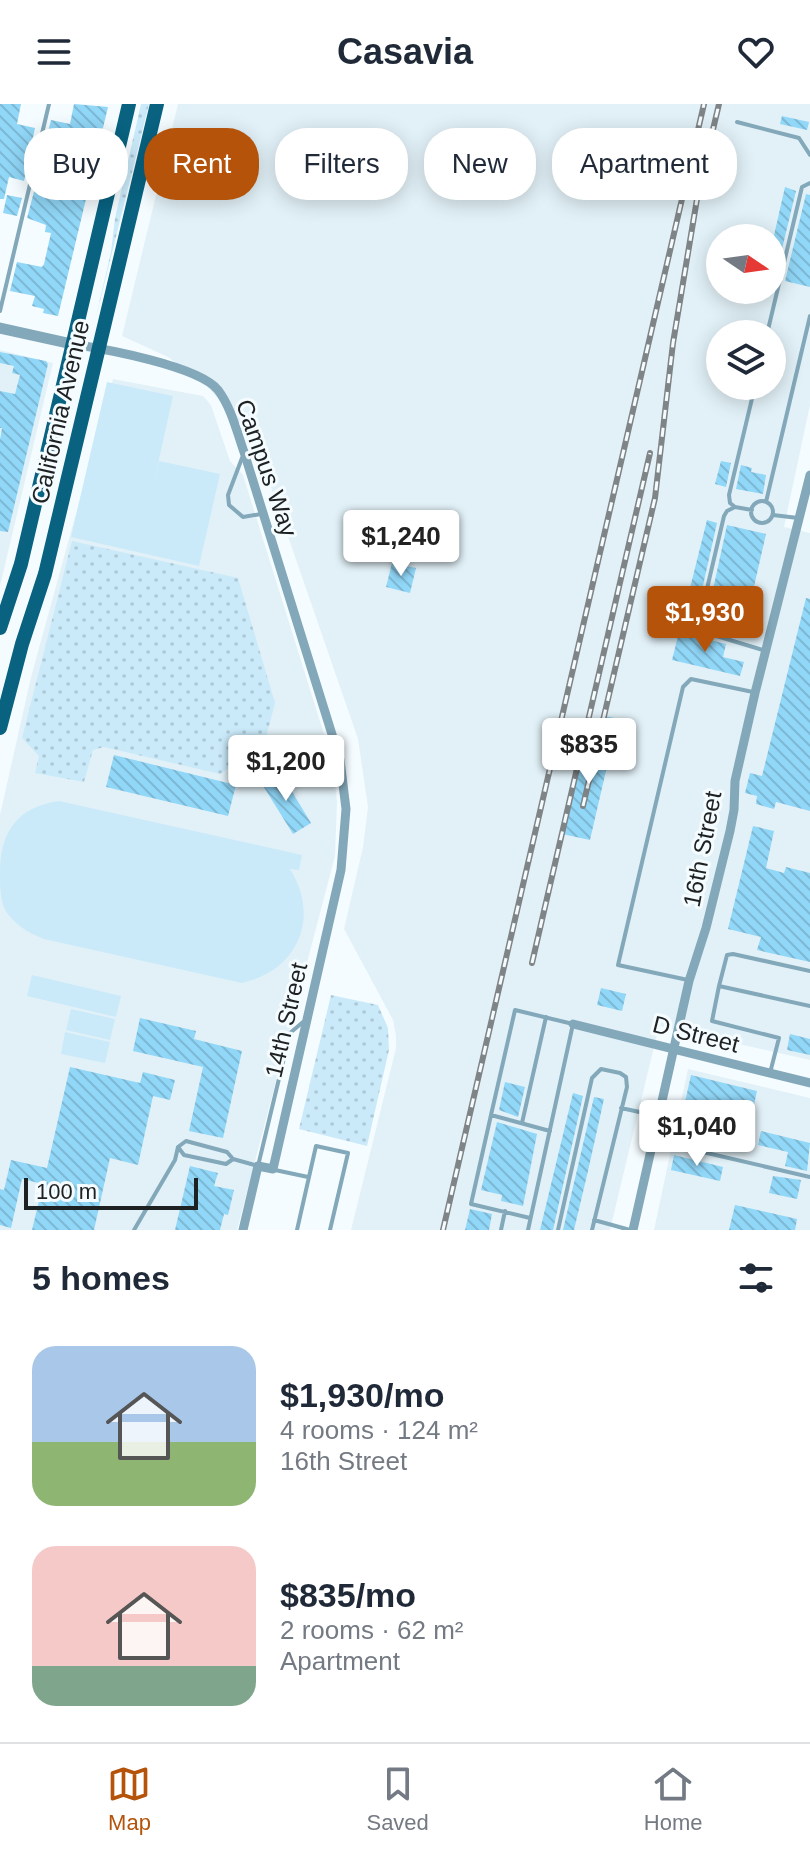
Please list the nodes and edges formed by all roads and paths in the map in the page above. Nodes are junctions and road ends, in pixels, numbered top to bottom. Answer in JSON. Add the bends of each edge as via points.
{"nodes":[{"id":1,"x":49,"y":104,"type":"edge"},
{"id":2,"x":129,"y":104,"type":"edge"},
{"id":3,"x":157,"y":104,"type":"edge"},
{"id":4,"x":737,"y":122,"type":"dead end"},
{"id":5,"x":810,"y":155,"type":"edge"},
{"id":6,"x":807,"y":184,"type":"edge"},
{"id":7,"x":0,"y":311,"type":"edge"},
{"id":8,"x":810,"y":316,"type":"edge"},
{"id":9,"x":771,"y":320,"type":"edge"},
{"id":10,"x":0,"y":328,"type":"edge"},
{"id":11,"x":72,"y":344,"type":"junction"},
{"id":12,"x":98,"y":348,"type":"junction"},
{"id":13,"x":752,"y":400,"type":"edge"},
{"id":14,"x":244,"y":452,"type":"junction"},
{"id":15,"x":810,"y":475,"type":"edge"},
{"id":16,"x":766,"y":502,"type":"junction"},
{"id":17,"x":735,"y":507,"type":"junction"},
{"id":18,"x":752,"y":510,"type":"junction"},
{"id":19,"x":263,"y":513,"type":"junction"},
{"id":20,"x":773,"y":515,"type":"junction"},
{"id":21,"x":805,"y":520,"type":"edge"},
{"id":22,"x":0,"y":628,"type":"edge"},
{"id":23,"x":766,"y":651,"type":"junction"},
{"id":24,"x":755,"y":693,"type":"junction"},
{"id":25,"x":0,"y":728,"type":"edge"},
{"id":26,"x":345,"y":800,"type":"joint"},
{"id":27,"x":810,"y":971,"type":"edge"},
{"id":28,"x":689,"y":981,"type":"junction"},
{"id":29,"x":719,"y":986,"type":"junction"},
{"id":30,"x":810,"y":1006,"type":"edge"},
{"id":31,"x":546,"y":1017,"type":"junction"},
{"id":32,"x":306,"y":1019,"type":"junction"},
{"id":33,"x":573,"y":1024,"type":"junction"},
{"id":34,"x":673,"y":1049,"type":"junction"},
{"id":35,"x":770,"y":1073,"type":"junction"},
{"id":36,"x":810,"y":1083,"type":"edge"},
{"id":37,"x":621,"y":1108,"type":"junction"},
{"id":38,"x":491,"y":1115,"type":"junction"},
{"id":39,"x":658,"y":1116,"type":"junction"},
{"id":40,"x":522,"y":1123,"type":"junction"},
{"id":41,"x":550,"y":1131,"type":"junction"},
{"id":42,"x":653,"y":1141,"type":"junction"},
{"id":43,"x":178,"y":1147,"type":"junction"},
{"id":44,"x":233,"y":1159,"type":"junction"},
{"id":45,"x":258,"y":1166,"type":"junction"},
{"id":46,"x":273,"y":1169,"type":"junction"},
{"id":47,"x":308,"y":1177,"type":"junction"},
{"id":48,"x":810,"y":1177,"type":"edge"},
{"id":49,"x":505,"y":1211,"type":"junction"},
{"id":50,"x":530,"y":1218,"type":"junction"},
{"id":51,"x":594,"y":1220,"type":"junction"},
{"id":52,"x":134,"y":1230,"type":"edge"},
{"id":53,"x":243,"y":1230,"type":"edge"},
{"id":54,"x":297,"y":1230,"type":"edge"},
{"id":55,"x":330,"y":1230,"type":"edge"},
{"id":56,"x":501,"y":1230,"type":"edge"},
{"id":57,"x":528,"y":1230,"type":"edge"},
{"id":58,"x":558,"y":1230,"type":"edge"},
{"id":59,"x":592,"y":1230,"type":"edge"},
{"id":60,"x":632,"y":1230,"type":"edge"}],
"edges":[{"from":1,"to":7,"type":"lane"},
{"from":2,"to":11,"type":"main road","name":"California Avenue"},
{"from":3,"to":12,"type":"main road","name":"California Avenue"},
{"from":4,"to":5,"type":"lane","via":[[799,138]]},
{"from":6,"to":9,"type":"lane"},
{"from":8,"to":16,"type":"lane"},
{"from":10,"to":11,"type":"street"},
{"from":11,"to":12,"type":"street","name":"Campus Way"},
{"from":11,"to":22,"type":"main road","name":"California Avenue","via":[[21,564]]},
{"from":12,"to":14,"type":"street","name":"Campus Way","via":[[197,373],[217,389]]},
{"from":12,"to":25,"type":"main road","name":"California Avenue","via":[[45,574]]},
{"from":13,"to":17,"type":"lane","via":[[729,495]]},
{"from":14,"to":19,"type":"street","name":"Campus Way"},
{"from":14,"to":19,"type":"lane","via":[[229,505],[243,517]]},
{"from":15,"to":21,"type":"street","name":"16th Street"},
{"from":16,"to":18,"type":"lane","via":[[756,503]]},
{"from":16,"to":20,"type":"lane"},
{"from":17,"to":18,"type":"lane"},
{"from":17,"to":23,"type":"lane","via":[[724,516],[698,627]]},
{"from":18,"to":20,"type":"lane","via":[[760,523]]},
{"from":19,"to":26,"type":"street","name":"Campus Way","via":[[333,733]]},
{"from":20,"to":21,"type":"lane"},
{"from":21,"to":23,"type":"street","name":"16th Street"},
{"from":23,"to":24,"type":"street","name":"16th Street"},
{"from":24,"to":28,"type":"street","name":"16th Street","via":[[730,831]]},
{"from":24,"to":28,"type":"lane","via":[[691,679],[683,687],[618,965]]},
{"from":26,"to":32,"type":"street","name":"14th Street","via":[[341,870]]},
{"from":27,"to":29,"type":"lane","via":[[733,954],[724,960]]},
{"from":28,"to":34,"type":"street","name":"16th Street"},
{"from":29,"to":30,"type":"lane"},
{"from":29,"to":35,"type":"lane","via":[[712,1021],[779,1038]]},
{"from":31,"to":33,"type":"lane"},
{"from":31,"to":38,"type":"lane","via":[[515,1010]]},
{"from":31,"to":40,"type":"lane"},
{"from":32,"to":45,"type":"lane","via":[[290,1033]]},
{"from":32,"to":46,"type":"street","name":"14th Street"},
{"from":33,"to":34,"type":"street","name":"D Street"},
{"from":33,"to":41,"type":"lane"},
{"from":34,"to":35,"type":"street","name":"D Street"},
{"from":34,"to":39,"type":"street","name":"16th Street"},
{"from":35,"to":36,"type":"street","name":"D Street"},
{"from":37,"to":39,"type":"lane"},
{"from":37,"to":51,"type":"lane"},
{"from":37,"to":58,"type":"lane","via":[[626,1077],[596,1071]]},
{"from":38,"to":40,"type":"lane"},
{"from":38,"to":49,"type":"lane","via":[[471,1204]]},
{"from":39,"to":42,"type":"street","name":"16th Street"},
{"from":40,"to":41,"type":"lane"},
{"from":41,"to":50,"type":"lane"},
{"from":42,"to":48,"type":"lane"},
{"from":42,"to":60,"type":"street","name":"16th Street"},
{"from":43,"to":44,"type":"lane","via":[[184,1155],[226,1164]]},
{"from":43,"to":44,"type":"lane","via":[[186,1141],[227,1152]]},
{"from":43,"to":52,"type":"lane"},
{"from":44,"to":45,"type":"lane"},
{"from":45,"to":46,"type":"street"},
{"from":45,"to":53,"type":"street"},
{"from":46,"to":47,"type":"lane"},
{"from":47,"to":54,"type":"lane"},
{"from":47,"to":55,"type":"lane","via":[[316,1146],[348,1153]]},
{"from":49,"to":50,"type":"lane"},
{"from":49,"to":56,"type":"lane"},
{"from":50,"to":57,"type":"lane"},
{"from":51,"to":59,"type":"lane"},
{"from":51,"to":60,"type":"lane"}]}
